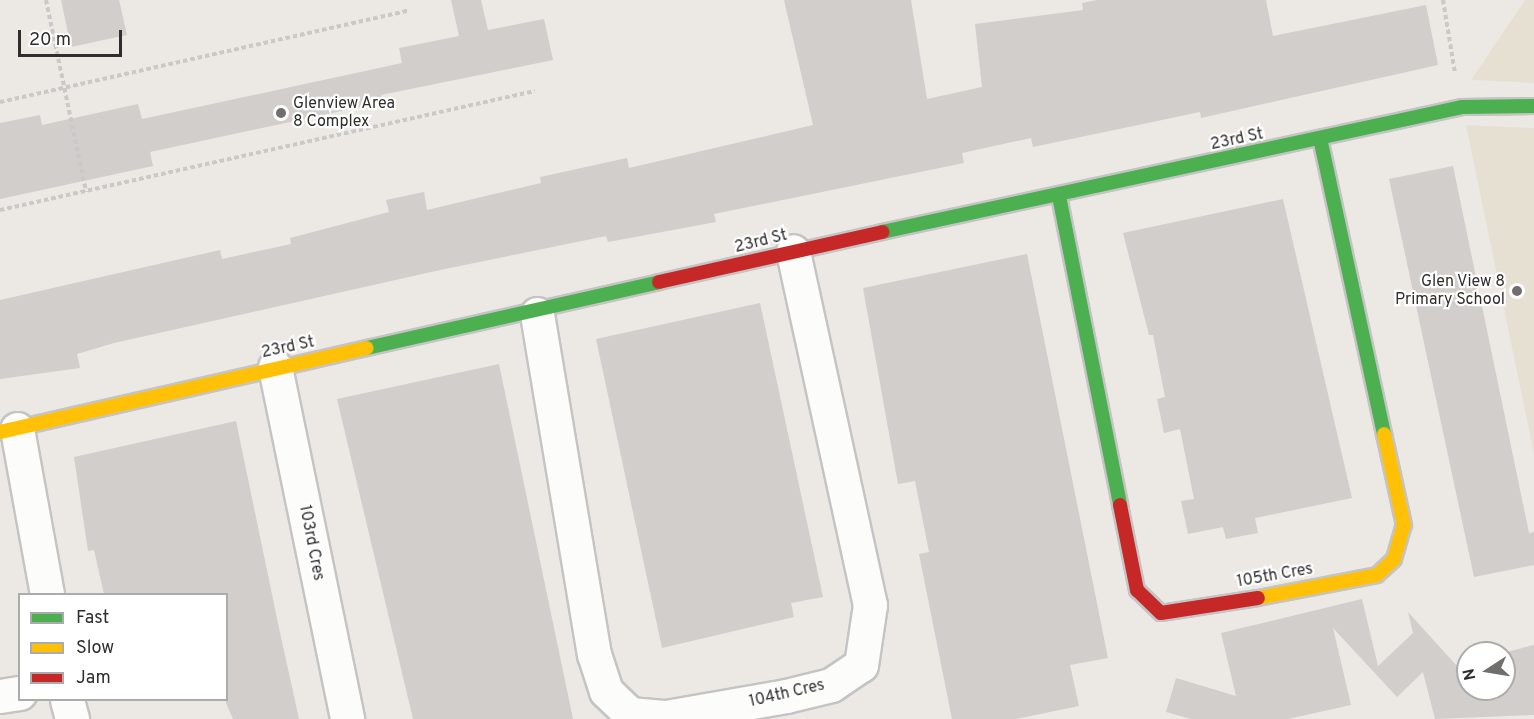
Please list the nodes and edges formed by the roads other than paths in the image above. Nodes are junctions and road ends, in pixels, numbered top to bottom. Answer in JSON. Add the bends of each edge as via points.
{"nodes":[{"id":1,"x":1534,"y":106,"type":"edge"},
{"id":2,"x":1320,"y":138,"type":"junction"},
{"id":3,"x":1059,"y":196,"type":"junction"},
{"id":4,"x":793,"y":251,"type":"junction"},
{"id":5,"x":537,"y":314,"type":"junction"},
{"id":6,"x":275,"y":367,"type":"junction"},
{"id":7,"x":8,"y":431,"type":"edge"},
{"id":8,"x":47,"y":593,"type":"edge"},
{"id":9,"x":18,"y":693,"type":"edge"},
{"id":10,"x":0,"y":696,"type":"edge"},
{"id":11,"x":68,"y":701,"type":"edge"},
{"id":12,"x":72,"y":719,"type":"edge"},
{"id":13,"x":347,"y":719,"type":"edge"}],
"edges":[{"from":1,"to":2,"type":"street","name":"23rd St","via":[[1462,107]]},
{"from":2,"to":3,"type":"street","name":"23rd St"},
{"from":2,"to":3,"type":"street","name":"105th Cres","via":[[1404,525],[1394,559],[1377,574],[1178,614],[1161,613],[1146,601],[1137,590]]},
{"from":3,"to":4,"type":"street","name":"23rd St"},
{"from":4,"to":5,"type":"street","name":"23rd St"},
{"from":4,"to":5,"type":"street","name":"104th Cres","via":[[870,605],[861,665],[831,685],[666,717],[630,714],[606,691],[594,654]]},
{"from":5,"to":6,"type":"street","name":"23rd St"},
{"from":6,"to":7,"type":"street","name":"23rd St"},
{"from":6,"to":13,"type":"street","name":"103rd Cres"},
{"from":7,"to":8,"type":"street"},
{"from":9,"to":10,"type":"street"},
{"from":11,"to":12,"type":"street"}]}
